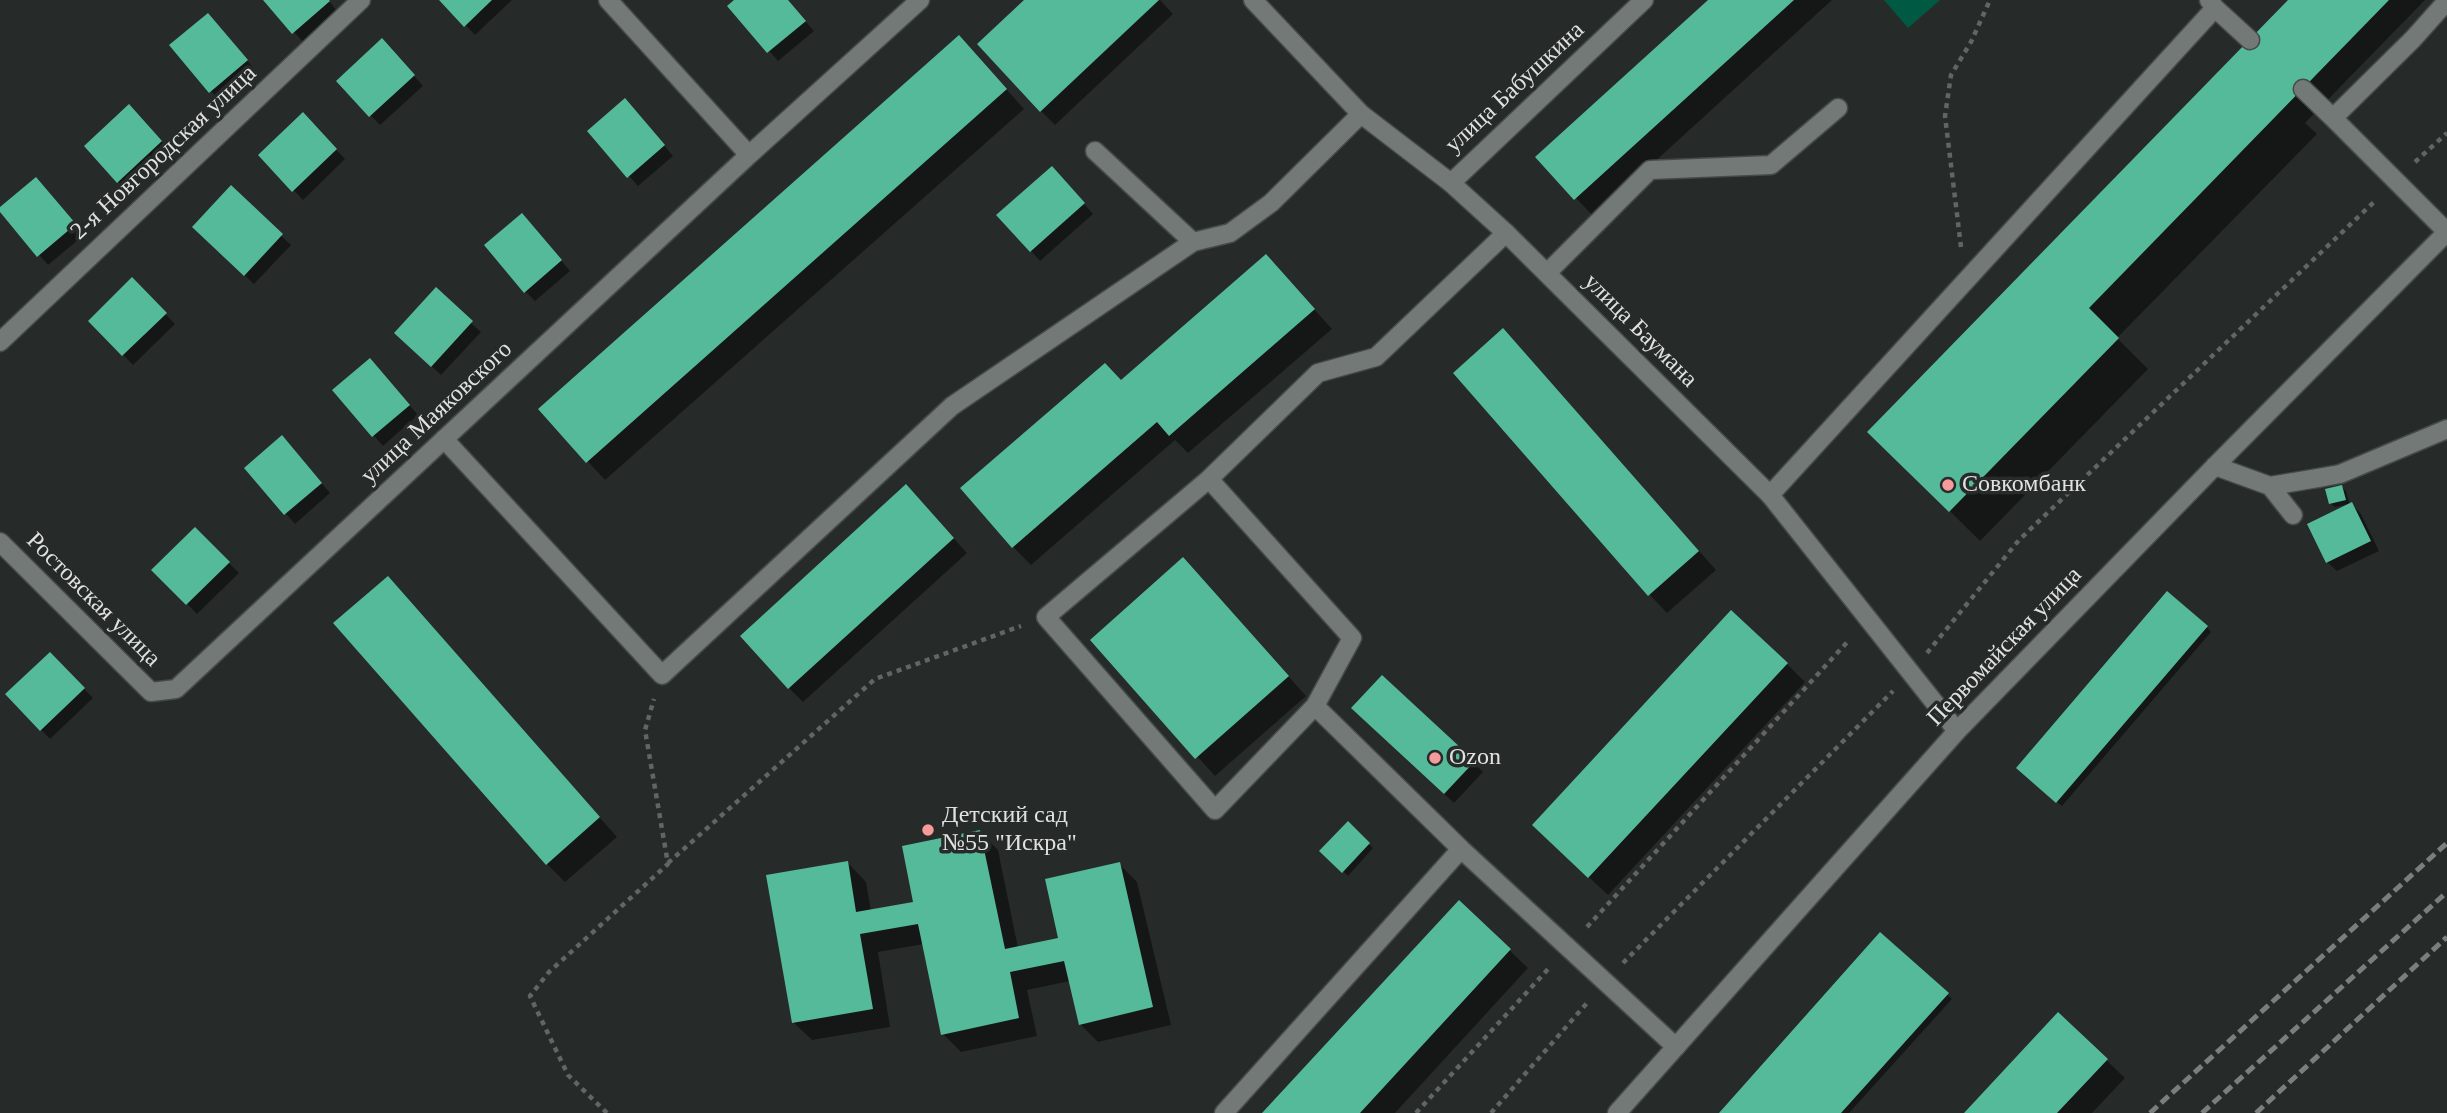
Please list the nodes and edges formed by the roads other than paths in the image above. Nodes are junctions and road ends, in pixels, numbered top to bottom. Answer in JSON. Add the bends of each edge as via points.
{"nodes":[{"id":1,"x":361,"y":0,"type":"edge"},
{"id":2,"x":608,"y":0,"type":"edge"},
{"id":3,"x":920,"y":0,"type":"edge"},
{"id":4,"x":1253,"y":0,"type":"edge"},
{"id":5,"x":1644,"y":0,"type":"edge"},
{"id":6,"x":2447,"y":1,"type":"edge"},
{"id":7,"x":2212,"y":4,"type":"edge"},
{"id":8,"x":2249,"y":40,"type":"dead end"},
{"id":9,"x":2303,"y":89,"type":"dead end"},
{"id":10,"x":1838,"y":108,"type":"dead end"},
{"id":11,"x":1361,"y":114,"type":"junction"},
{"id":12,"x":2333,"y":118,"type":"junction"},
{"id":13,"x":1095,"y":151,"type":"dead end"},
{"id":14,"x":749,"y":155,"type":"junction"},
{"id":15,"x":1451,"y":183,"type":"junction"},
{"id":16,"x":2447,"y":232,"type":"edge"},
{"id":17,"x":1506,"y":233,"type":"junction"},
{"id":18,"x":1193,"y":242,"type":"junction"},
{"id":19,"x":1547,"y":273,"type":"junction"},
{"id":20,"x":0,"y":342,"type":"edge"},
{"id":21,"x":2447,"y":429,"type":"edge"},
{"id":22,"x":444,"y":439,"type":"junction"},
{"id":23,"x":2215,"y":466,"type":"junction"},
{"id":24,"x":1209,"y":478,"type":"junction"},
{"id":25,"x":2270,"y":486,"type":"junction"},
{"id":26,"x":1770,"y":495,"type":"junction"},
{"id":27,"x":2293,"y":516,"type":"dead end"},
{"id":28,"x":0,"y":542,"type":"edge"},
{"id":29,"x":151,"y":692,"type":"joint"},
{"id":30,"x":1315,"y":706,"type":"junction"},
{"id":31,"x":1957,"y":731,"type":"junction"},
{"id":32,"x":1461,"y":849,"type":"junction"},
{"id":33,"x":1676,"y":1047,"type":"junction"},
{"id":34,"x":1224,"y":1113,"type":"edge"},
{"id":35,"x":1617,"y":1113,"type":"edge"}],
"edges":[{"from":1,"to":20,"type":"street","name":"2-я Новгородская улица"},
{"from":2,"to":14,"type":"street"},
{"from":3,"to":14,"type":"street","name":"улица Маяковского"},
{"from":4,"to":11,"type":"street","name":"улица Баумана"},
{"from":5,"to":15,"type":"street","name":"улица Бабушкина"},
{"from":6,"to":12,"type":"street"},
{"from":7,"to":8,"type":"street"},
{"from":7,"to":26,"type":"street"},
{"from":9,"to":12,"type":"street"},
{"from":10,"to":19,"type":"street","via":[[1772,165],[1650,170]]},
{"from":11,"to":15,"type":"street","name":"улица Баумана"},
{"from":11,"to":18,"type":"street","via":[[1271,203],[1230,233]]},
{"from":12,"to":16,"type":"street"},
{"from":13,"to":18,"type":"street"},
{"from":14,"to":22,"type":"street","name":"улица Маяковского"},
{"from":15,"to":17,"type":"street","name":"улица Баумана"},
{"from":16,"to":23,"type":"street","name":"Первомайская улица"},
{"from":17,"to":19,"type":"street","name":"улица Баумана"},
{"from":17,"to":24,"type":"street","via":[[1376,357],[1318,373]]},
{"from":18,"to":22,"type":"street","via":[[952,406],[662,675]]},
{"from":19,"to":26,"type":"street","name":"улица Баумана"},
{"from":21,"to":25,"type":"street","via":[[2340,474]]},
{"from":22,"to":29,"type":"street","name":"улица Маяковского","via":[[176,689]]},
{"from":23,"to":25,"type":"street"},
{"from":23,"to":31,"type":"street","name":"Первомайская улица"},
{"from":24,"to":30,"type":"street","via":[[1352,638]]},
{"from":24,"to":30,"type":"street","via":[[1046,617],[1215,810]]},
{"from":25,"to":27,"type":"street"},
{"from":26,"to":31,"type":"street","name":"улица Баумана"},
{"from":28,"to":29,"type":"street","name":"Ростовская улица"},
{"from":30,"to":32,"type":"street"},
{"from":31,"to":33,"type":"street","name":"Первомайская улица"},
{"from":32,"to":33,"type":"street"},
{"from":32,"to":34,"type":"street"},
{"from":33,"to":35,"type":"street","name":"Первомайская улица"}]}
